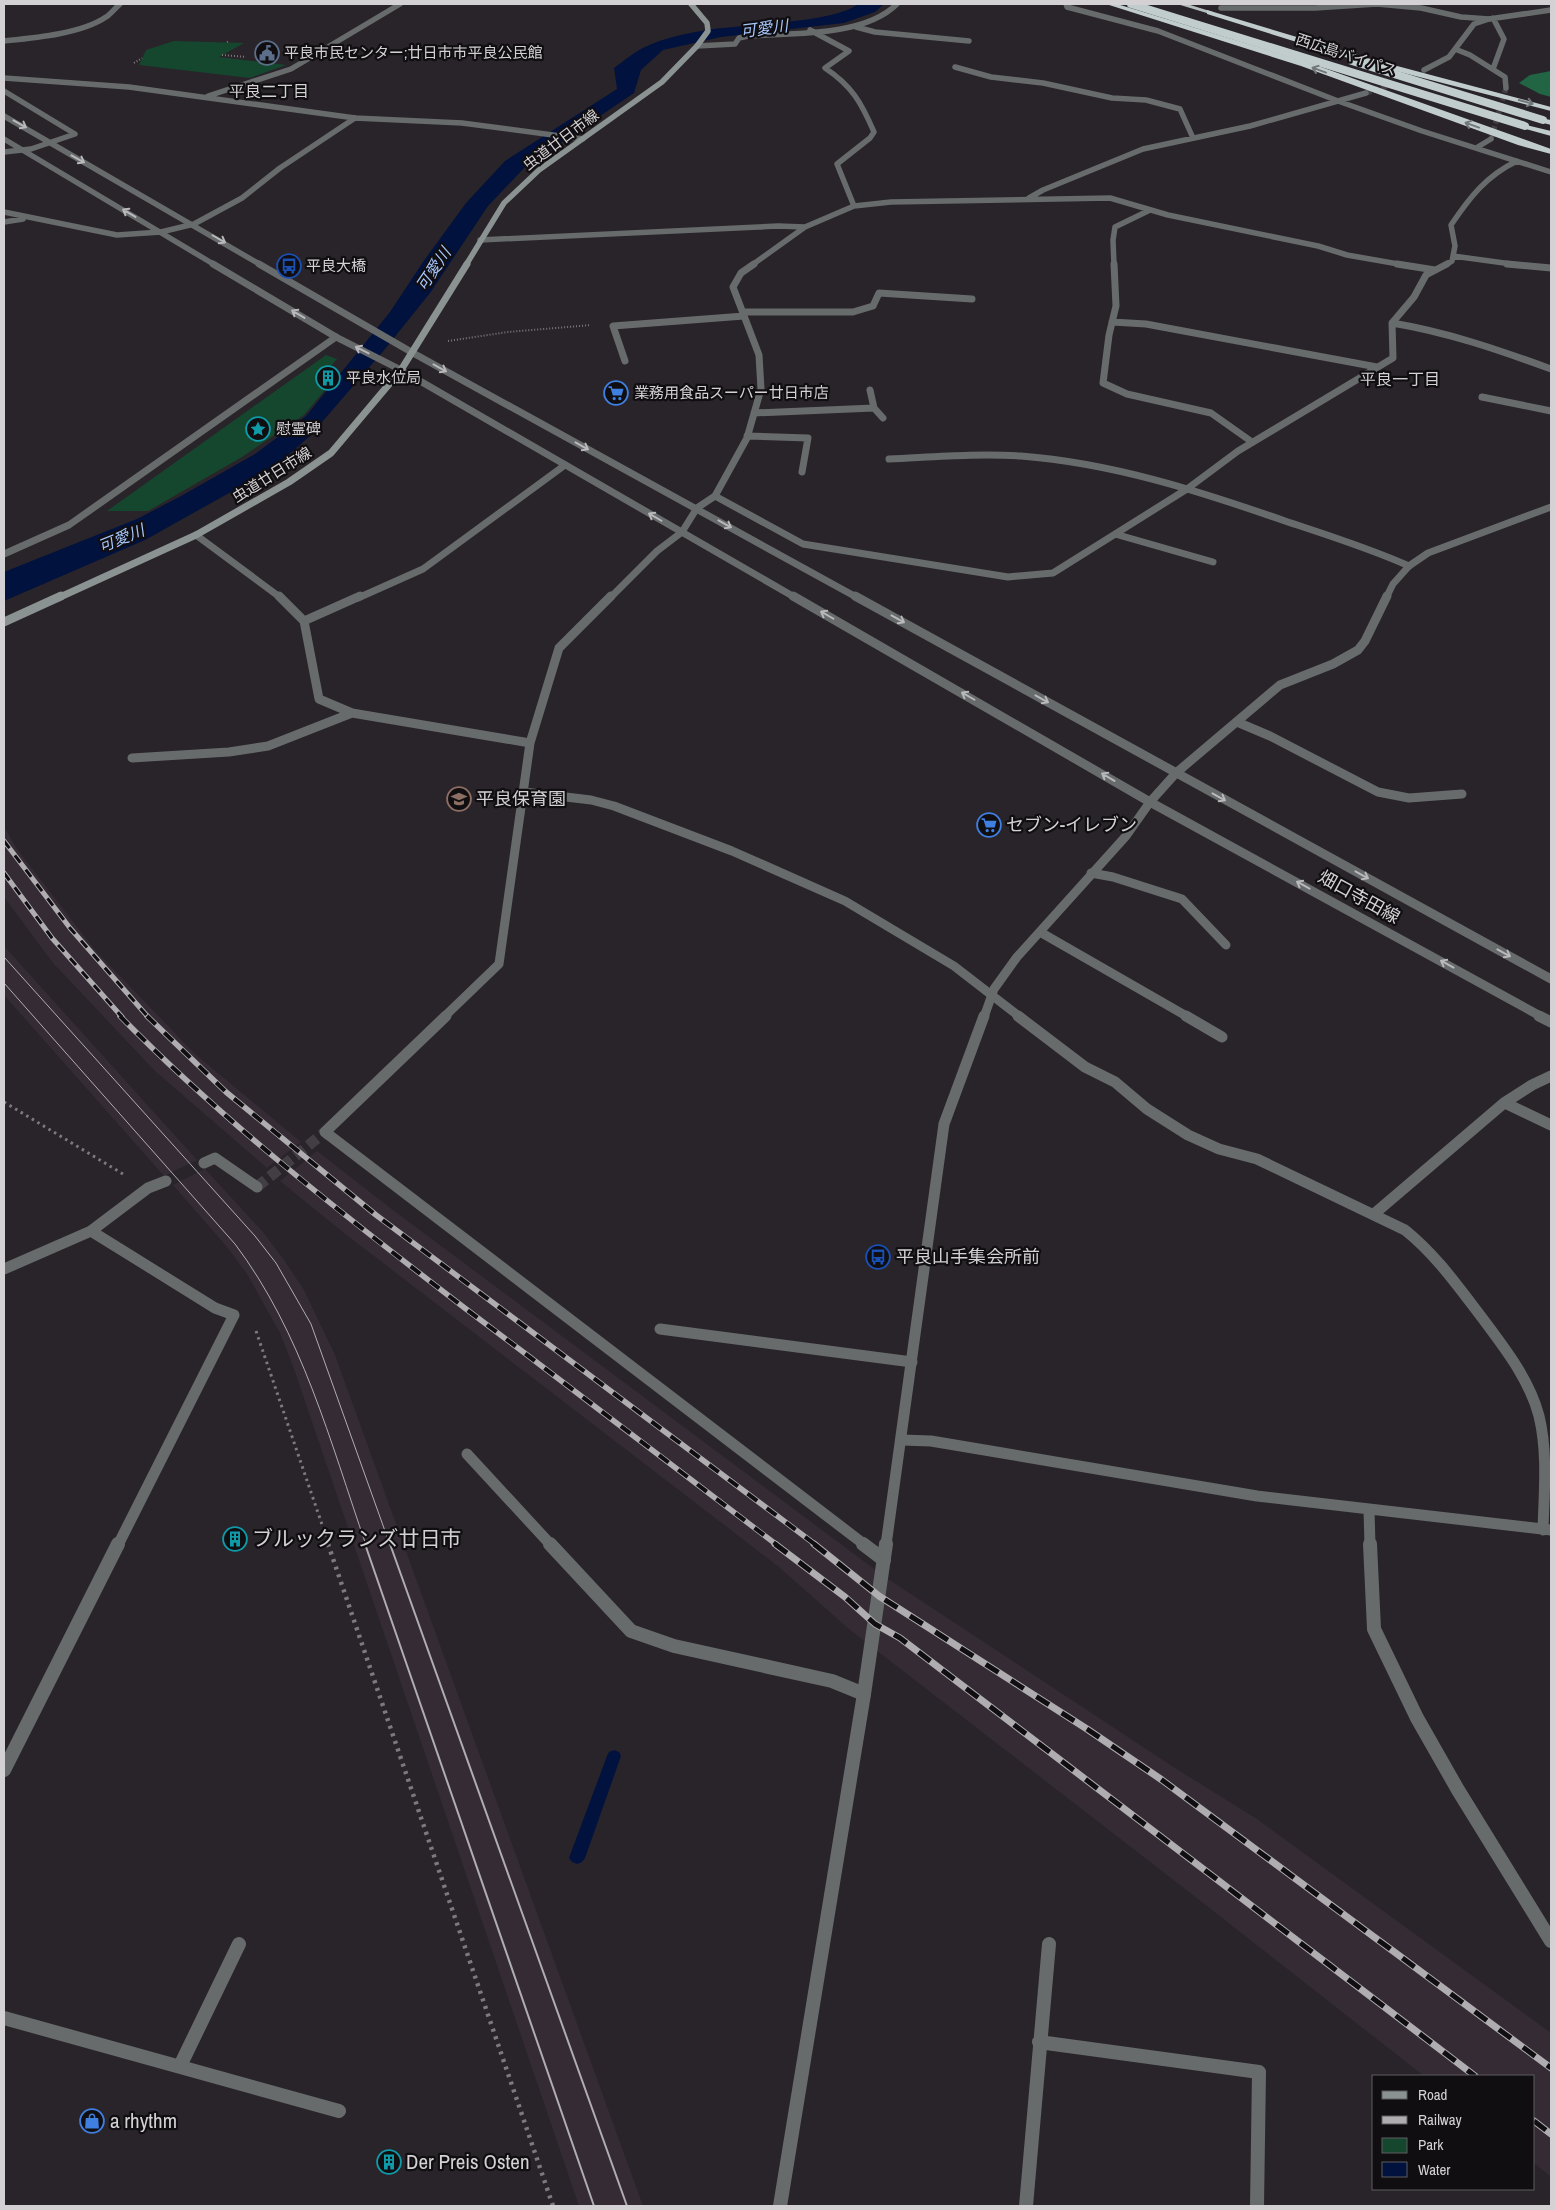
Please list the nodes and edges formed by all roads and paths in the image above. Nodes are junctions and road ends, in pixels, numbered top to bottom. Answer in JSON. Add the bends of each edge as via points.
{"nodes":[{"id":1,"x":120,"y":4,"type":"edge"},
{"id":2,"x":400,"y":4,"type":"edge"},
{"id":3,"x":691,"y":4,"type":"edge"},
{"id":4,"x":897,"y":4,"type":"edge"},
{"id":5,"x":1066,"y":4,"type":"edge"},
{"id":6,"x":1110,"y":4,"type":"edge"},
{"id":7,"x":1132,"y":4,"type":"edge"},
{"id":8,"x":1176,"y":5,"type":"edge"},
{"id":9,"x":1221,"y":8,"type":"dead end"},
{"id":10,"x":1551,"y":10,"type":"edge"},
{"id":11,"x":1210,"y":12,"type":"joint"},
{"id":12,"x":1491,"y":18,"type":"junction"},
{"id":13,"x":854,"y":26,"type":"junction"},
{"id":14,"x":810,"y":30,"type":"junction"},
{"id":15,"x":4,"y":41,"type":"edge"},
{"id":16,"x":968,"y":41,"type":"dead end"},
{"id":17,"x":698,"y":45,"type":"junction"},
{"id":18,"x":1455,"y":49,"type":"junction"},
{"id":19,"x":222,"y":55,"type":"dead end"},
{"id":20,"x":252,"y":58,"type":"dead end"},
{"id":21,"x":955,"y":67,"type":"dead end"},
{"id":22,"x":1493,"y":69,"type":"junction"},
{"id":23,"x":1424,"y":70,"type":"dead end"},
{"id":24,"x":4,"y":78,"type":"edge"},
{"id":25,"x":1405,"y":79,"type":"dead end"},
{"id":26,"x":1394,"y":84,"type":"tunnel mouth"},
{"id":27,"x":1506,"y":88,"type":"dead end"},
{"id":28,"x":4,"y":92,"type":"edge"},
{"id":29,"x":1366,"y":93,"type":"tunnel mouth"},
{"id":30,"x":205,"y":97,"type":"junction"},
{"id":31,"x":1338,"y":101,"type":"junction"},
{"id":32,"x":1551,"y":109,"type":"edge"},
{"id":33,"x":4,"y":116,"type":"edge"},
{"id":34,"x":355,"y":118,"type":"junction"},
{"id":35,"x":1547,"y":122,"type":"edge"},
{"id":36,"x":1551,"y":134,"type":"edge"},
{"id":37,"x":1193,"y":138,"type":"junction"},
{"id":38,"x":4,"y":139,"type":"edge"},
{"id":39,"x":583,"y":139,"type":"junction"},
{"id":40,"x":1491,"y":139,"type":"tunnel mouth"},
{"id":41,"x":51,"y":144,"type":"junction"},
{"id":42,"x":1476,"y":148,"type":"junction"},
{"id":43,"x":24,"y":151,"type":"junction"},
{"id":44,"x":4,"y":152,"type":"edge"},
{"id":45,"x":1551,"y":152,"type":"edge"},
{"id":46,"x":1517,"y":161,"type":"junction"},
{"id":47,"x":1551,"y":172,"type":"edge"},
{"id":48,"x":1027,"y":199,"type":"junction"},
{"id":49,"x":854,"y":206,"type":"junction"},
{"id":50,"x":1150,"y":210,"type":"junction"},
{"id":51,"x":4,"y":212,"type":"edge"},
{"id":52,"x":31,"y":218,"type":"junction"},
{"id":53,"x":4,"y":222,"type":"edge"},
{"id":54,"x":194,"y":224,"type":"junction"},
{"id":55,"x":805,"y":227,"type":"junction"},
{"id":56,"x":161,"y":232,"type":"junction"},
{"id":57,"x":480,"y":240,"type":"junction"},
{"id":58,"x":1453,"y":256,"type":"junction"},
{"id":59,"x":1551,"y":268,"type":"edge"},
{"id":60,"x":1435,"y":270,"type":"junction"},
{"id":61,"x":972,"y":299,"type":"dead end"},
{"id":62,"x":743,"y":314,"type":"junction"},
{"id":63,"x":1112,"y":322,"type":"junction"},
{"id":64,"x":1392,"y":323,"type":"junction"},
{"id":65,"x":613,"y":326,"type":"junction"},
{"id":66,"x":338,"y":338,"type":"junction"},
{"id":67,"x":448,"y":341,"type":"dead end"},
{"id":68,"x":412,"y":353,"type":"junction"},
{"id":69,"x":625,"y":361,"type":"dead end"},
{"id":70,"x":1377,"y":367,"type":"junction"},
{"id":71,"x":1551,"y":369,"type":"edge"},
{"id":72,"x":401,"y":370,"type":"junction"},
{"id":73,"x":870,"y":390,"type":"dead end"},
{"id":74,"x":1482,"y":397,"type":"dead end"},
{"id":75,"x":1498,"y":400,"type":"junction"},
{"id":76,"x":874,"y":408,"type":"junction"},
{"id":77,"x":1491,"y":408,"type":"dead end"},
{"id":78,"x":1551,"y":411,"type":"edge"},
{"id":79,"x":754,"y":413,"type":"junction"},
{"id":80,"x":883,"y":418,"type":"dead end"},
{"id":81,"x":747,"y":436,"type":"junction"},
{"id":82,"x":1252,"y":442,"type":"junction"},
{"id":83,"x":889,"y":459,"type":"dead end"},
{"id":84,"x":565,"y":464,"type":"junction"},
{"id":85,"x":802,"y":472,"type":"dead end"},
{"id":86,"x":1187,"y":489,"type":"junction"},
{"id":87,"x":715,"y":496,"type":"junction"},
{"id":88,"x":1551,"y":507,"type":"edge"},
{"id":89,"x":697,"y":508,"type":"junction"},
{"id":90,"x":682,"y":532,"type":"junction"},
{"id":91,"x":1115,"y":534,"type":"junction"},
{"id":92,"x":196,"y":535,"type":"junction"},
{"id":93,"x":4,"y":554,"type":"edge"},
{"id":94,"x":1213,"y":562,"type":"dead end"},
{"id":95,"x":1408,"y":566,"type":"junction"},
{"id":96,"x":304,"y":621,"type":"junction"},
{"id":97,"x":4,"y":622,"type":"edge"},
{"id":98,"x":352,"y":714,"type":"junction"},
{"id":99,"x":1237,"y":722,"type":"junction"},
{"id":100,"x":530,"y":743,"type":"junction"},
{"id":101,"x":132,"y":758,"type":"dead end"},
{"id":102,"x":1176,"y":774,"type":"junction"},
{"id":103,"x":524,"y":792,"type":"junction"},
{"id":104,"x":1462,"y":794,"type":"dead end"},
{"id":105,"x":1150,"y":802,"type":"junction"},
{"id":106,"x":1092,"y":874,"type":"junction"},
{"id":107,"x":1040,"y":932,"type":"junction"},
{"id":108,"x":1226,"y":945,"type":"dead end"},
{"id":109,"x":1551,"y":979,"type":"edge"},
{"id":110,"x":992,"y":996,"type":"junction"},
{"id":111,"x":1551,"y":1022,"type":"edge"},
{"id":112,"x":1222,"y":1037,"type":"dead end"},
{"id":113,"x":1551,"y":1076,"type":"edge"},
{"id":114,"x":4,"y":1102,"type":"edge"},
{"id":115,"x":1506,"y":1103,"type":"junction"},
{"id":116,"x":1551,"y":1124,"type":"edge"},
{"id":117,"x":204,"y":1163,"type":"dead end"},
{"id":118,"x":166,"y":1181,"type":"dead end"},
{"id":119,"x":257,"y":1187,"type":"dead end"},
{"id":120,"x":148,"y":1188,"type":"junction"},
{"id":121,"x":1374,"y":1214,"type":"junction"},
{"id":122,"x":91,"y":1231,"type":"junction"},
{"id":123,"x":4,"y":1269,"type":"edge"},
{"id":124,"x":234,"y":1315,"type":"junction"},
{"id":125,"x":660,"y":1329,"type":"dead end"},
{"id":126,"x":912,"y":1362,"type":"junction"},
{"id":127,"x":902,"y":1440,"type":"junction"},
{"id":128,"x":466,"y":1454,"type":"dead end"},
{"id":129,"x":1368,"y":1510,"type":"junction"},
{"id":130,"x":1547,"y":1530,"type":"edge"},
{"id":131,"x":884,"y":1560,"type":"junction"},
{"id":132,"x":864,"y":1694,"type":"junction"},
{"id":133,"x":4,"y":1770,"type":"edge"},
{"id":134,"x":1551,"y":1940,"type":"edge"},
{"id":135,"x":239,"y":1944,"type":"dead end"},
{"id":136,"x":1049,"y":1944,"type":"dead end"},
{"id":137,"x":4,"y":2018,"type":"edge"},
{"id":138,"x":1039,"y":2042,"type":"junction"},
{"id":139,"x":180,"y":2066,"type":"junction"},
{"id":140,"x":339,"y":2111,"type":"dead end"},
{"id":141,"x":553,"y":2206,"type":"edge"},
{"id":142,"x":780,"y":2206,"type":"edge"},
{"id":143,"x":1026,"y":2206,"type":"edge"},
{"id":144,"x":1258,"y":2206,"type":"edge"}],
"edges":[{"from":1,"to":15,"type":"street","via":[[105,18],[90,25]]},
{"from":2,"to":30,"type":"street","via":[[291,69]]},
{"from":3,"to":17,"type":"main road","name":"虫道廿日市線","via":[[707,23],[708,31]]},
{"from":4,"to":13,"type":"street","via":[[893,11],[879,19]]},
{"from":5,"to":31,"type":"street","via":[[1088,14],[1158,30]]},
{"from":45,"to":6,"type":"highway","one_way":true,"via":[[1304,64]]},
{"from":7,"to":36,"type":"highway","name":"西広島バイパス","bridge":true},
{"from":8,"to":11,"type":"highway","name":"西広島バイパス"},
{"from":8,"to":35,"type":"highway","name":"西広島バイパス","bridge":true},
{"from":9,"to":12,"type":"street","via":[[1377,4]]},
{"from":10,"to":12,"type":"street"},
{"from":11,"to":32,"type":"highway","one_way":true,"via":[[1364,60]]},
{"from":12,"to":18,"type":"street","via":[[1474,24]]},
{"from":12,"to":22,"type":"street","via":[[1504,39]]},
{"from":13,"to":14,"type":"street"},
{"from":13,"to":16,"type":"street","via":[[875,32]]},
{"from":14,"to":17,"type":"street","via":[[748,36],[739,38],[734,44]]},
{"from":14,"to":49,"type":"street","via":[[849,51],[825,68],[844,80],[860,97],[874,132],[837,164]]},
{"from":17,"to":39,"type":"main road","name":"虫道廿日市線","via":[[662,82]]},
{"from":18,"to":22,"type":"street"},
{"from":18,"to":23,"type":"street","via":[[1449,57]]},
{"from":19,"to":20,"type":"path"},
{"from":21,"to":37,"type":"street","via":[[991,78],[1043,83],[1112,98],[1146,100],[1180,109]]},
{"from":22,"to":27,"type":"street","via":[[1505,77]]},
{"from":24,"to":30,"type":"street","via":[[129,87]]},
{"from":25,"to":26,"type":"street"},
{"from":28,"to":41,"type":"street","via":[[74,134]]},
{"from":29,"to":31,"type":"street"},
{"from":30,"to":34,"type":"street"},
{"from":31,"to":37,"type":"street"},
{"from":31,"to":42,"type":"street"},
{"from":33,"to":41,"type":"street","one_way":true},
{"from":34,"to":39,"type":"street","via":[[462,123]]},
{"from":34,"to":54,"type":"street","via":[[280,168],[242,198]]},
{"from":37,"to":48,"type":"street","via":[[1143,149]]},
{"from":38,"to":43,"type":"street","name":"畑口寺田線"},
{"from":39,"to":57,"type":"main road","name":"虫道廿日市線","via":[[539,170],[504,203]]},
{"from":40,"to":42,"type":"street"},
{"from":41,"to":43,"type":"street"},
{"from":41,"to":54,"type":"street","one_way":true},
{"from":42,"to":46,"type":"street"},
{"from":43,"to":44,"type":"street"},
{"from":56,"to":43,"type":"street","name":"畑口寺田線","one_way":true},
{"from":46,"to":47,"type":"street"},
{"from":46,"to":58,"type":"street","via":[[1498,170],[1470,197],[1450,225],[1455,246]]},
{"from":48,"to":49,"type":"street","via":[[891,202]]},
{"from":48,"to":50,"type":"street","via":[[1110,198]]},
{"from":49,"to":55,"type":"street"},
{"from":50,"to":60,"type":"street","via":[[1318,246],[1347,256]]},
{"from":50,"to":63,"type":"street","via":[[1115,227],[1116,306]]},
{"from":51,"to":52,"type":"street"},
{"from":52,"to":53,"type":"street"},
{"from":52,"to":56,"type":"street","via":[[116,235]]},
{"from":54,"to":56,"type":"street"},
{"from":54,"to":68,"type":"street","one_way":true},
{"from":55,"to":57,"type":"street"},
{"from":55,"to":62,"type":"street","via":[[741,273],[733,288]]},
{"from":66,"to":56,"type":"street","name":"畑口寺田線","one_way":true},
{"from":57,"to":68,"type":"main road","name":"虫道廿日市線"},
{"from":58,"to":59,"type":"street"},
{"from":58,"to":60,"type":"street","via":[[1452,261]]},
{"from":60,"to":64,"type":"street","via":[[1426,275],[1414,297]]},
{"from":61,"to":62,"type":"street","via":[[879,294],[873,306],[854,312]]},
{"from":62,"to":65,"type":"street"},
{"from":62,"to":79,"type":"street","via":[[759,355],[761,389]]},
{"from":63,"to":70,"type":"street","via":[[1146,324]]},
{"from":63,"to":82,"type":"street","via":[[1103,383],[1127,394],[1210,413]]},
{"from":64,"to":70,"type":"street","via":[[1393,358]]},
{"from":64,"to":71,"type":"street","via":[[1489,346]]},
{"from":65,"to":67,"type":"path","via":[[549,328]]},
{"from":65,"to":69,"type":"street"},
{"from":72,"to":66,"type":"street","name":"畑口寺田線","one_way":true},
{"from":66,"to":93,"type":"street","via":[[310,354],[68,525]]},
{"from":68,"to":72,"type":"main road","name":"虫道廿日市線"},
{"from":68,"to":89,"type":"street","one_way":true},
{"from":70,"to":82,"type":"street"},
{"from":72,"to":84,"type":"street","name":"畑口寺田線"},
{"from":72,"to":92,"type":"main road","name":"虫道廿日市線","via":[[331,453],[289,482]]},
{"from":73,"to":76,"type":"street"},
{"from":74,"to":75,"type":"street"},
{"from":75,"to":77,"type":"street"},
{"from":75,"to":78,"type":"street"},
{"from":76,"to":79,"type":"street"},
{"from":76,"to":80,"type":"street"},
{"from":79,"to":81,"type":"street"},
{"from":81,"to":85,"type":"street","via":[[808,438]]},
{"from":81,"to":87,"type":"street"},
{"from":82,"to":86,"type":"street"},
{"from":83,"to":86,"type":"street","via":[[1021,456],[1087,463]]},
{"from":90,"to":84,"type":"street","name":"畑口寺田線","one_way":true},
{"from":84,"to":96,"type":"street","via":[[424,569]]},
{"from":86,"to":91,"type":"street"},
{"from":86,"to":95,"type":"street"},
{"from":87,"to":89,"type":"street"},
{"from":87,"to":91,"type":"street","via":[[804,544],[1008,577],[1053,573]]},
{"from":88,"to":95,"type":"street","via":[[1446,545]]},
{"from":89,"to":90,"type":"street"},
{"from":89,"to":102,"type":"street","one_way":true},
{"from":90,"to":100,"type":"street","via":[[658,551],[560,648]]},
{"from":105,"to":90,"type":"street","name":"畑口寺田線","one_way":true},
{"from":91,"to":94,"type":"street"},
{"from":92,"to":96,"type":"street","via":[[277,594]]},
{"from":92,"to":97,"type":"main road","name":"虫道廿日市線"},
{"from":95,"to":99,"type":"street","via":[[1393,584],[1358,650],[1347,658],[1280,685]]},
{"from":96,"to":98,"type":"street","via":[[319,699]]},
{"from":98,"to":100,"type":"street"},
{"from":98,"to":101,"type":"street","via":[[268,746],[229,752]]},
{"from":99,"to":102,"type":"street"},
{"from":99,"to":104,"type":"street","via":[[1391,797],[1422,799]]},
{"from":100,"to":103,"type":"street"},
{"from":102,"to":105,"type":"street"},
{"from":102,"to":109,"type":"street","one_way":true},
{"from":103,"to":110,"type":"street","via":[[614,806],[750,858],[871,914],[954,966]]},
{"from":103,"to":131,"type":"street","via":[[499,964],[325,1132]]},
{"from":105,"to":106,"type":"street","via":[[1126,836]]},
{"from":111,"to":105,"type":"street","name":"畑口寺田線","one_way":true},
{"from":106,"to":107,"type":"street"},
{"from":106,"to":108,"type":"street","via":[[1113,877],[1182,898]]},
{"from":107,"to":110,"type":"street","via":[[1004,973]]},
{"from":107,"to":112,"type":"street"},
{"from":110,"to":121,"type":"street","via":[[1085,1067],[1115,1082],[1147,1109],[1188,1135],[1218,1149],[1257,1159]]},
{"from":110,"to":126,"type":"street","via":[[944,1124]]},
{"from":113,"to":115,"type":"street"},
{"from":114,"to":120,"type":"path"},
{"from":115,"to":116,"type":"street"},
{"from":115,"to":121,"type":"street"},
{"from":117,"to":119,"type":"street","via":[[215,1158]]},
{"from":118,"to":120,"type":"street"},
{"from":120,"to":122,"type":"street"},
{"from":121,"to":130,"type":"street","via":[[1405,1230],[1436,1258],[1506,1349],[1526,1382],[1539,1417]]},
{"from":122,"to":123,"type":"street"},
{"from":122,"to":124,"type":"street","via":[[215,1308]]},
{"from":124,"to":133,"type":"street"},
{"from":124,"to":141,"type":"path","via":[[253,1324]]},
{"from":125,"to":126,"type":"street"},
{"from":126,"to":127,"type":"street"},
{"from":127,"to":129,"type":"street","via":[[931,1441],[1224,1491]]},
{"from":127,"to":131,"type":"street"},
{"from":128,"to":132,"type":"street","via":[[631,1631],[674,1646],[832,1680]]},
{"from":129,"to":130,"type":"street"},
{"from":129,"to":134,"type":"street","via":[[1374,1629],[1417,1718]]},
{"from":131,"to":132,"type":"street"},
{"from":132,"to":142,"type":"street"},
{"from":135,"to":139,"type":"street"},
{"from":136,"to":138,"type":"street"},
{"from":137,"to":139,"type":"street"},
{"from":138,"to":143,"type":"street"},
{"from":138,"to":144,"type":"street","via":[[1259,2072]]},
{"from":139,"to":140,"type":"street"}]}
